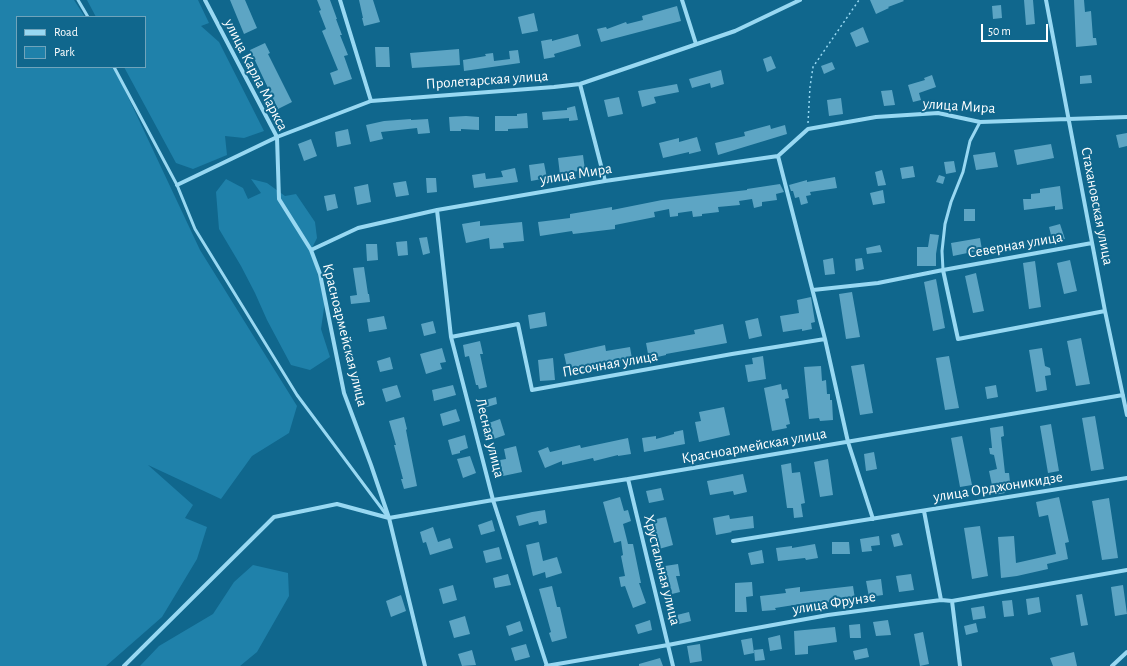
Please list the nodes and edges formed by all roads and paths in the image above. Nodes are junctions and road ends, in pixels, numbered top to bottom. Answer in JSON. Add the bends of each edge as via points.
{"nodes":[{"id":1,"x":78,"y":0,"type":"edge"},
{"id":2,"x":205,"y":0,"type":"edge"},
{"id":3,"x":340,"y":0,"type":"edge"},
{"id":4,"x":682,"y":0,"type":"edge"},
{"id":5,"x":800,"y":0,"type":"edge"},
{"id":6,"x":859,"y":0,"type":"edge"},
{"id":7,"x":1046,"y":0,"type":"edge"},
{"id":8,"x":87,"y":16,"type":"edge"},
{"id":9,"x":696,"y":44,"type":"junction"},
{"id":10,"x":115,"y":68,"type":"edge"},
{"id":11,"x":580,"y":84,"type":"junction"},
{"id":12,"x":371,"y":101,"type":"junction"},
{"id":13,"x":1127,"y":117,"type":"edge"},
{"id":14,"x":1068,"y":118,"type":"junction"},
{"id":15,"x":980,"y":122,"type":"junction"},
{"id":16,"x":808,"y":129,"type":"junction"},
{"id":17,"x":276,"y":138,"type":"junction"},
{"id":18,"x":778,"y":156,"type":"junction"},
{"id":19,"x":605,"y":181,"type":"junction"},
{"id":20,"x":177,"y":185,"type":"junction"},
{"id":21,"x":437,"y":210,"type":"junction"},
{"id":22,"x":380,"y":223,"type":"joint"},
{"id":23,"x":1092,"y":243,"type":"junction"},
{"id":24,"x":311,"y":250,"type":"junction"},
{"id":25,"x":943,"y":272,"type":"junction"},
{"id":26,"x":813,"y":290,"type":"junction"},
{"id":27,"x":1104,"y":311,"type":"junction"},
{"id":28,"x":451,"y":337,"type":"junction"},
{"id":29,"x":825,"y":339,"type":"junction"},
{"id":30,"x":1123,"y":395,"type":"junction"},
{"id":31,"x":1127,"y":415,"type":"edge"},
{"id":32,"x":848,"y":442,"type":"junction"},
{"id":33,"x":1127,"y":478,"type":"edge"},
{"id":34,"x":628,"y":479,"type":"junction"},
{"id":35,"x":493,"y":500,"type":"junction"},
{"id":36,"x":924,"y":511,"type":"junction"},
{"id":37,"x":389,"y":518,"type":"junction"},
{"id":38,"x":873,"y":519,"type":"junction"},
{"id":39,"x":733,"y":541,"type":"dead end"},
{"id":40,"x":1127,"y":570,"type":"edge"},
{"id":41,"x":941,"y":600,"type":"junction"},
{"id":42,"x":952,"y":601,"type":"junction"},
{"id":43,"x":668,"y":645,"type":"junction"},
{"id":44,"x":1127,"y":652,"type":"edge"},
{"id":45,"x":124,"y":666,"type":"edge"},
{"id":46,"x":425,"y":666,"type":"edge"},
{"id":47,"x":547,"y":666,"type":"edge"},
{"id":48,"x":673,"y":666,"type":"edge"},
{"id":49,"x":960,"y":666,"type":"edge"},
{"id":50,"x":1112,"y":666,"type":"edge"}],
"edges":[{"from":1,"to":8,"type":"lane"},
{"from":2,"to":17,"type":"street","name":"улица Карла Маркса"},
{"from":3,"to":12,"type":"street"},
{"from":4,"to":9,"type":"street"},
{"from":5,"to":9,"type":"street","name":"Пролетарская улица","via":[[735,31]]},
{"from":6,"to":16,"type":"path","via":[[813,67]]},
{"from":7,"to":14,"type":"street","name":"Стахановская улица"},
{"from":9,"to":11,"type":"street","name":"Пролетарская улица"},
{"from":10,"to":20,"type":"lane"},
{"from":11,"to":12,"type":"street","name":"Пролетарская улица"},
{"from":11,"to":19,"type":"street"},
{"from":12,"to":17,"type":"street","name":"Пролетарская улица"},
{"from":13,"to":14,"type":"street","name":"улица Мира"},
{"from":14,"to":15,"type":"street","name":"улица Мира"},
{"from":14,"to":23,"type":"street","name":"Стахановская улица"},
{"from":15,"to":16,"type":"street","name":"улица Мира","via":[[938,113],[876,118]]},
{"from":15,"to":25,"type":"lane","via":[[970,142],[963,172],[945,224]]},
{"from":16,"to":18,"type":"street"},
{"from":17,"to":20,"type":"street","name":"Пролетарская улица"},
{"from":17,"to":24,"type":"street","name":"улица Карла Маркса","via":[[279,199]]},
{"from":18,"to":19,"type":"street","name":"улица Мира"},
{"from":18,"to":26,"type":"street"},
{"from":19,"to":21,"type":"street","name":"улица Мира"},
{"from":20,"to":37,"type":"lane","via":[[195,229],[297,395]]},
{"from":21,"to":22,"type":"street","name":"улица Мира"},
{"from":21,"to":28,"type":"street","name":"Лесная улица"},
{"from":22,"to":24,"type":"street","name":"Красноармейская улица","via":[[358,228]]},
{"from":23,"to":25,"type":"street","name":"Северная улица"},
{"from":23,"to":27,"type":"street","name":"Стахановская улица"},
{"from":24,"to":37,"type":"street","name":"Красноармейская улица","via":[[320,274],[344,393]]},
{"from":25,"to":26,"type":"street","name":"Северная улица"},
{"from":25,"to":27,"type":"street","via":[[958,339]]},
{"from":26,"to":29,"type":"street"},
{"from":27,"to":30,"type":"street","name":"Стахановская улица"},
{"from":28,"to":29,"type":"street","name":"Песочная улица","via":[[518,324],[532,390]]},
{"from":28,"to":35,"type":"street","name":"Лесная улица"},
{"from":29,"to":32,"type":"street"},
{"from":30,"to":31,"type":"street","name":"Стахановская улица"},
{"from":30,"to":32,"type":"street","name":"Красноармейская улица"},
{"from":32,"to":34,"type":"street","name":"Красноармейская улица"},
{"from":32,"to":38,"type":"street"},
{"from":33,"to":36,"type":"street","name":"улица Орджоникидзе"},
{"from":34,"to":35,"type":"street","name":"Красноармейская улица"},
{"from":34,"to":43,"type":"street","name":"Хрустальная улица"},
{"from":35,"to":37,"type":"street","name":"Красноармейская улица"},
{"from":35,"to":47,"type":"street","name":"Лесная улица"},
{"from":36,"to":38,"type":"street","name":"улица Орджоникидзе"},
{"from":36,"to":41,"type":"street"},
{"from":37,"to":45,"type":"street","via":[[337,504],[274,517]]},
{"from":37,"to":46,"type":"street","name":"Красноармейская улица"},
{"from":38,"to":39,"type":"street","name":"улица Орджоникидзе"},
{"from":40,"to":42,"type":"street","name":"улица Фрунзе"},
{"from":41,"to":42,"type":"street","name":"улица Фрунзе"},
{"from":41,"to":43,"type":"street","name":"улица Фрунзе","via":[[828,616]]},
{"from":42,"to":49,"type":"street"},
{"from":43,"to":47,"type":"street","name":"улица Фрунзе"},
{"from":43,"to":48,"type":"street","name":"Хрустальная улица"},
{"from":44,"to":50,"type":"street"}]}
